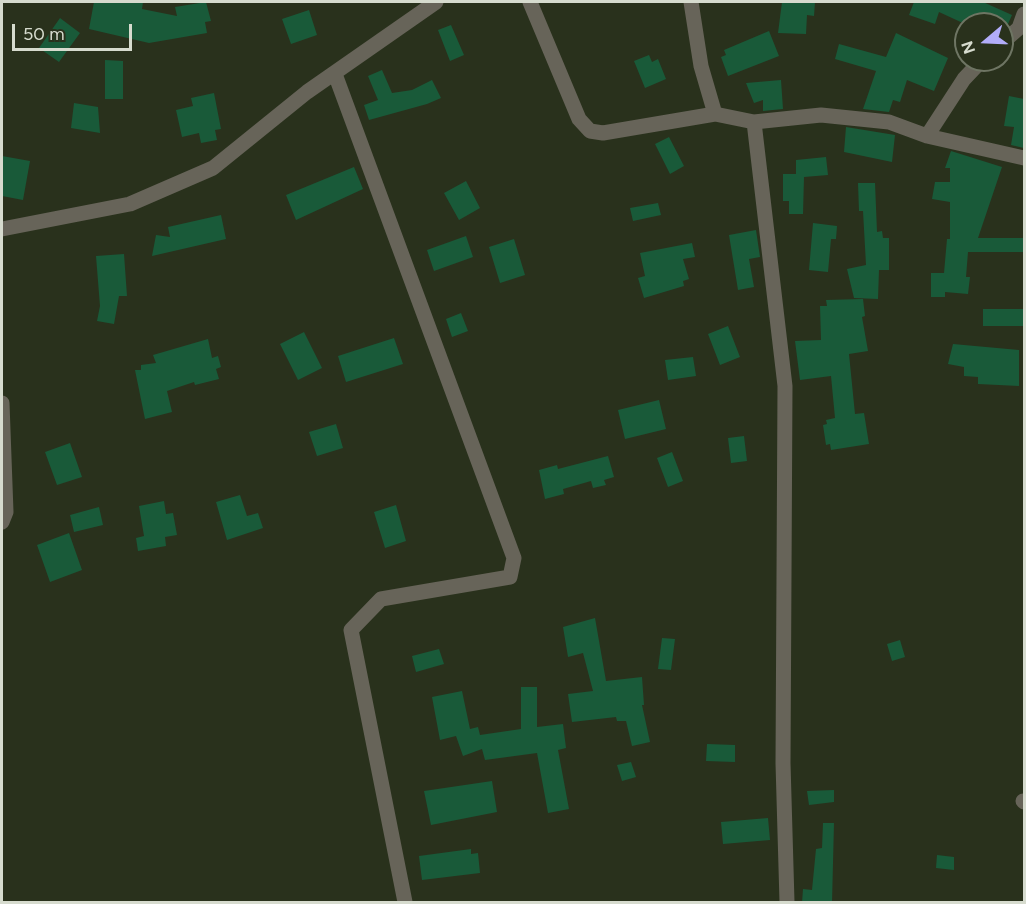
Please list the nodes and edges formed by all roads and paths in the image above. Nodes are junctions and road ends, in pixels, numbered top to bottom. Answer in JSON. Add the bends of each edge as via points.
{"nodes":[{"id":1,"x":436,"y":2,"type":"edge"},
{"id":2,"x":530,"y":2,"type":"edge"},
{"id":3,"x":690,"y":2,"type":"edge"},
{"id":4,"x":1024,"y":14,"type":"edge"},
{"id":5,"x":1014,"y":32,"type":"edge"},
{"id":6,"x":971,"y":72,"type":"edge"},
{"id":7,"x":335,"y":74,"type":"junction"},
{"id":8,"x":715,"y":114,"type":"junction"},
{"id":9,"x":754,"y":122,"type":"junction"},
{"id":10,"x":927,"y":136,"type":"junction"},
{"id":11,"x":1024,"y":158,"type":"edge"},
{"id":12,"x":2,"y":229,"type":"edge"},
{"id":13,"x":2,"y":404,"type":"edge"},
{"id":14,"x":2,"y":522,"type":"edge"},
{"id":15,"x":405,"y":903,"type":"edge"},
{"id":16,"x":787,"y":903,"type":"edge"}],
"edges":[{"from":1,"to":7,"type":"street"},
{"from":2,"to":8,"type":"street","via":[[579,119],[590,131],[603,133]]},
{"from":3,"to":8,"type":"street","via":[[701,66]]},
{"from":4,"to":5,"type":"street"},
{"from":6,"to":10,"type":"street"},
{"from":7,"to":12,"type":"street","via":[[213,168],[130,204]]},
{"from":7,"to":15,"type":"street","via":[[514,558],[510,577],[381,599],[351,630]]},
{"from":8,"to":9,"type":"street"},
{"from":9,"to":10,"type":"street","via":[[821,115],[890,122]]},
{"from":9,"to":16,"type":"street","via":[[785,386],[783,763]]},
{"from":10,"to":11,"type":"street"},
{"from":13,"to":14,"type":"street","via":[[6,512]]}]}
